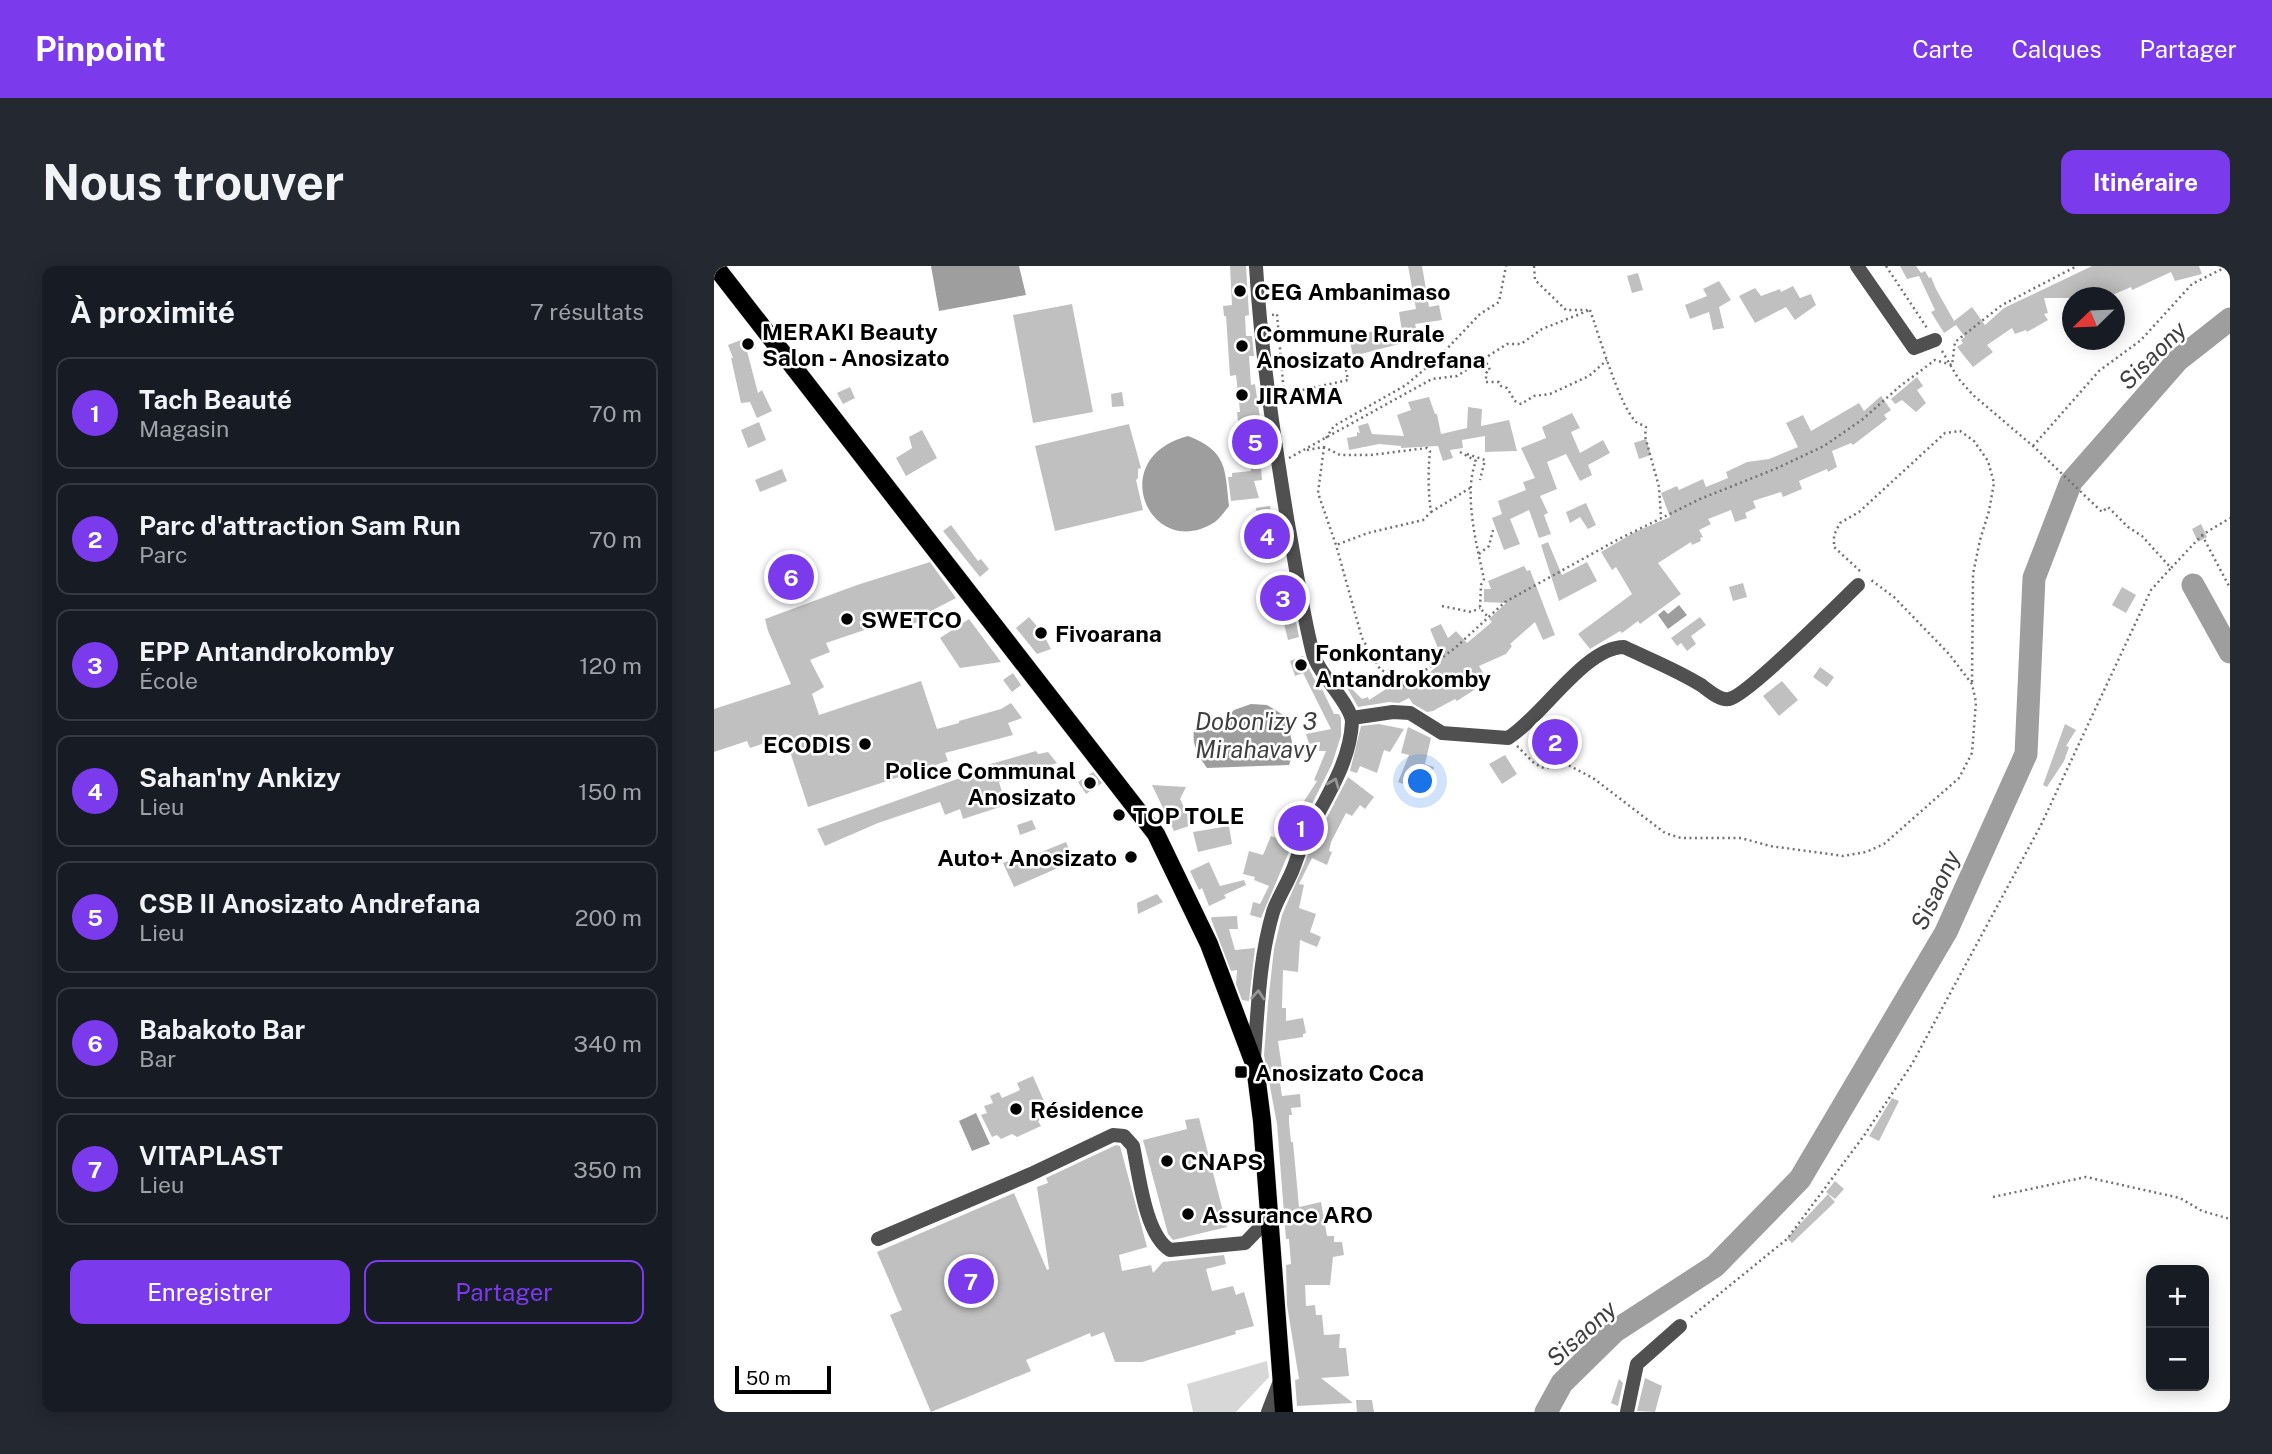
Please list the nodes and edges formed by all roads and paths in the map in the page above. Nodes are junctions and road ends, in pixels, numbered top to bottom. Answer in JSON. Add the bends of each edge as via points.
{"nodes":[{"id":1,"x":715,"y":266,"type":"edge"},
{"id":2,"x":1256,"y":266,"type":"edge"},
{"id":3,"x":1506,"y":266,"type":"edge"},
{"id":4,"x":1534,"y":266,"type":"edge"},
{"id":5,"x":1857,"y":266,"type":"edge"},
{"id":6,"x":1886,"y":266,"type":"edge"},
{"id":7,"x":2077,"y":266,"type":"edge"},
{"id":8,"x":2228,"y":266,"type":"edge"},
{"id":9,"x":1590,"y":310,"type":"junction"},
{"id":10,"x":1259,"y":316,"type":"junction"},
{"id":11,"x":1935,"y":340,"type":"junction"},
{"id":12,"x":1484,"y":358,"type":"junction"},
{"id":13,"x":1607,"y":359,"type":"junction"},
{"id":14,"x":1952,"y":365,"type":"junction"},
{"id":15,"x":1346,"y":370,"type":"dead end"},
{"id":16,"x":1324,"y":440,"type":"junction"},
{"id":17,"x":2033,"y":446,"type":"junction"},
{"id":18,"x":1324,"y":447,"type":"junction"},
{"id":19,"x":1300,"y":452,"type":"junction"},
{"id":20,"x":1278,"y":465,"type":"junction"},
{"id":21,"x":1480,"y":480,"type":"dead end"},
{"id":22,"x":1471,"y":487,"type":"junction"},
{"id":23,"x":1431,"y":512,"type":"junction"},
{"id":24,"x":1661,"y":519,"type":"junction"},
{"id":25,"x":2230,"y":519,"type":"edge"},
{"id":26,"x":1493,"y":530,"type":"dead end"},
{"id":27,"x":2202,"y":535,"type":"junction"},
{"id":28,"x":1336,"y":545,"type":"junction"},
{"id":29,"x":1479,"y":554,"type":"junction"},
{"id":30,"x":2171,"y":569,"type":"junction"},
{"id":31,"x":1858,"y":585,"type":"dead end"},
{"id":32,"x":2230,"y":588,"type":"edge"},
{"id":33,"x":1442,"y":606,"type":"dead end"},
{"id":34,"x":1480,"y":608,"type":"junction"},
{"id":35,"x":1488,"y":617,"type":"junction"},
{"id":36,"x":1972,"y":684,"type":"junction"},
{"id":37,"x":1352,"y":718,"type":"junction"},
{"id":38,"x":1508,"y":738,"type":"junction"},
{"id":39,"x":1254,"y":1063,"type":"junction"},
{"id":40,"x":1993,"y":1197,"type":"dead end"},
{"id":41,"x":1268,"y":1219,"type":"junction"},
{"id":42,"x":2230,"y":1219,"type":"edge"},
{"id":43,"x":878,"y":1239,"type":"dead end"},
{"id":44,"x":1680,"y":1326,"type":"joint"},
{"id":45,"x":1282,"y":1376,"type":"junction"},
{"id":46,"x":1268,"y":1412,"type":"edge"},
{"id":47,"x":1284,"y":1412,"type":"edge"},
{"id":48,"x":1627,"y":1412,"type":"edge"}],
"edges":[{"from":1,"to":39,"type":"main road","via":[[1156,834],[1209,944]]},
{"from":2,"to":10,"type":"street"},
{"from":3,"to":16,"type":"path","via":[[1499,302],[1480,314],[1406,385],[1334,426]]},
{"from":4,"to":9,"type":"path","via":[[1535,280],[1566,310]]},
{"from":5,"to":11,"type":"street","via":[[1914,348]]},
{"from":6,"to":11,"type":"path"},
{"from":7,"to":14,"type":"path","via":[[2002,305],[1972,328],[1955,342]]},
{"from":8,"to":17,"type":"path","via":[[2192,284],[2141,341],[2099,371]]},
{"from":9,"to":12,"type":"path"},
{"from":9,"to":13,"type":"path"},
{"from":10,"to":15,"type":"path","via":[[1277,314],[1284,394],[1348,380]]},
{"from":10,"to":20,"type":"street"},
{"from":11,"to":14,"type":"path"},
{"from":12,"to":13,"type":"path","via":[[1490,370],[1486,382],[1499,382],[1521,404],[1589,376]]},
{"from":12,"to":16,"type":"path","via":[[1457,376],[1432,379]]},
{"from":13,"to":24,"type":"path","via":[[1628,410],[1646,427]]},
{"from":14,"to":17,"type":"path","via":[[1973,396]]},
{"from":14,"to":24,"type":"path","via":[[1935,360],[1824,446]]},
{"from":16,"to":19,"type":"path"},
{"from":17,"to":30,"type":"path","via":[[2102,512],[2108,506],[2142,536]]},
{"from":18,"to":19,"type":"path"},
{"from":18,"to":23,"type":"path","via":[[1340,455],[1427,449]]},
{"from":18,"to":28,"type":"path","via":[[1318,493]]},
{"from":19,"to":20,"type":"path"},
{"from":20,"to":37,"type":"street","via":[[1313,654]]},
{"from":21,"to":22,"type":"path","via":[[1485,460],[1460,452],[1476,461]]},
{"from":22,"to":23,"type":"path"},
{"from":22,"to":29,"type":"path"},
{"from":23,"to":28,"type":"path","via":[[1423,520]]},
{"from":24,"to":35,"type":"path","via":[[1527,588]]},
{"from":25,"to":27,"type":"path"},
{"from":26,"to":29,"type":"path","via":[[1489,546]]},
{"from":27,"to":30,"type":"path"},
{"from":27,"to":32,"type":"path"},
{"from":28,"to":35,"type":"path","via":[[1362,638],[1380,669],[1404,687]]},
{"from":29,"to":34,"type":"path","via":[[1484,579]]},
{"from":30,"to":44,"type":"path","via":[[2151,590],[2041,825],[1912,1064],[1787,1239]]},
{"from":31,"to":38,"type":"street","via":[[1771,667],[1729,699],[1624,647],[1612,647],[1590,661]]},
{"from":33,"to":34,"type":"path","via":[[1471,612]]},
{"from":34,"to":35,"type":"path"},
{"from":36,"to":36,"type":"path","via":[[1973,574],[1994,483],[1988,461],[1975,441],[1960,431],[1945,433],[1859,512],[1840,523],[1834,547],[1894,597]]},
{"from":36,"to":38,"type":"path","via":[[1976,702],[1972,753],[1959,778],[1884,844],[1843,856],[1741,838],[1681,838],[1665,833],[1593,778],[1568,765],[1544,768],[1535,764]]},
{"from":37,"to":38,"type":"street","via":[[1410,713],[1442,733]]},
{"from":39,"to":37,"type":"street","one_way":true,"via":[[1259,978],[1274,909],[1330,795],[1349,746]]},
{"from":39,"to":41,"type":"main road"},
{"from":40,"to":42,"type":"path","via":[[2086,1177],[2180,1198]]},
{"from":41,"to":43,"type":"street","via":[[1245,1243],[1170,1250],[1153,1231],[1133,1146],[1124,1136],[1113,1135]]},
{"from":41,"to":45,"type":"main road"},
{"from":44,"to":48,"type":"street","via":[[1637,1364]]},
{"from":45,"to":46,"type":"street"},
{"from":45,"to":47,"type":"main road"}]}
